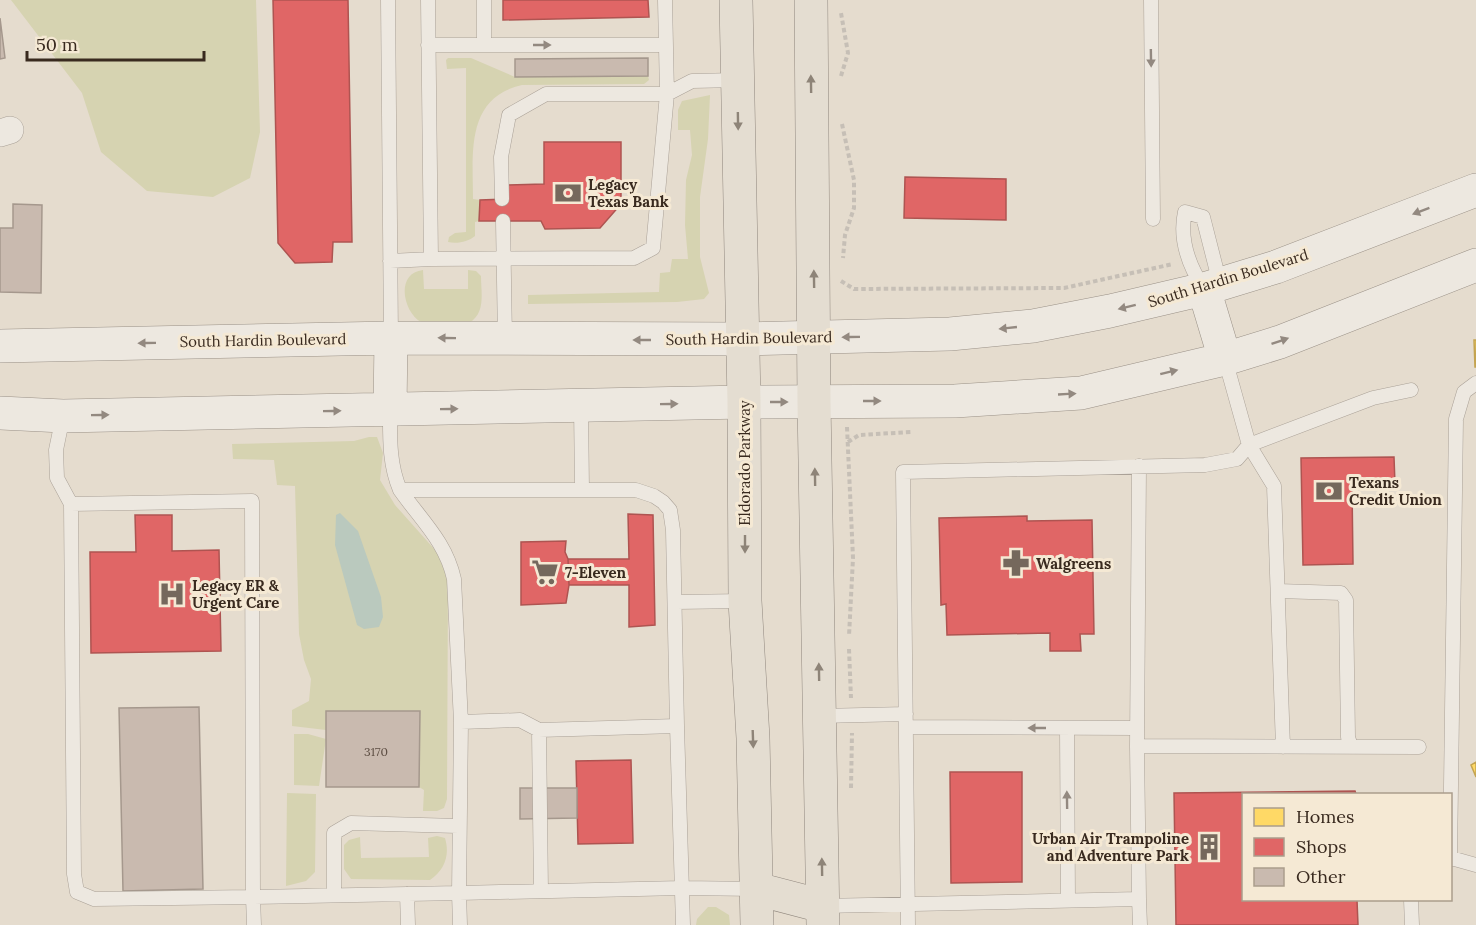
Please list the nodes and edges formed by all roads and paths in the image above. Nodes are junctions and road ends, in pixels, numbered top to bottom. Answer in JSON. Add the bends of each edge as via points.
{"nodes":[{"id":1,"x":388,"y":0,"type":"edge"},
{"id":2,"x":428,"y":0,"type":"edge"},
{"id":3,"x":484,"y":0,"type":"edge"},
{"id":4,"x":665,"y":0,"type":"edge"},
{"id":5,"x":736,"y":0,"type":"edge"},
{"id":6,"x":811,"y":0,"type":"edge"},
{"id":7,"x":1151,"y":0,"type":"edge"},
{"id":8,"x":841,"y":11,"type":"dead end"},
{"id":9,"x":484,"y":44,"type":"junction"},
{"id":10,"x":428,"y":45,"type":"junction"},
{"id":11,"x":666,"y":45,"type":"junction"},
{"id":12,"x":737,"y":80,"type":"junction"},
{"id":13,"x":838,"y":85,"type":"dead end"},
{"id":14,"x":667,"y":94,"type":"junction"},
{"id":15,"x":841,"y":122,"type":"dead end"},
{"id":16,"x":1476,"y":190,"type":"edge"},
{"id":17,"x":502,"y":199,"type":"dead end"},
{"id":18,"x":1153,"y":219,"type":"dead end"},
{"id":19,"x":503,"y":221,"type":"dead end"},
{"id":20,"x":431,"y":259,"type":"junction"},
{"id":21,"x":503,"y":259,"type":"junction"},
{"id":22,"x":1189,"y":260,"type":"junction"},
{"id":23,"x":390,"y":261,"type":"junction"},
{"id":24,"x":1476,"y":265,"type":"edge"},
{"id":25,"x":842,"y":269,"type":"dead end"},
{"id":26,"x":841,"y":287,"type":"dead end"},
{"id":27,"x":1204,"y":288,"type":"junction"},
{"id":28,"x":391,"y":338,"type":"junction"},
{"id":29,"x":814,"y":338,"type":"junction"},
{"id":30,"x":505,"y":339,"type":"junction"},
{"id":31,"x":743,"y":339,"type":"junction"},
{"id":32,"x":0,"y":346,"type":"edge"},
{"id":33,"x":1224,"y":359,"type":"junction"},
{"id":34,"x":1476,"y":383,"type":"edge"},
{"id":35,"x":1411,"y":390,"type":"dead end"},
{"id":36,"x":744,"y":402,"type":"junction"},
{"id":37,"x":814,"y":402,"type":"junction"},
{"id":38,"x":846,"y":402,"type":"junction"},
{"id":39,"x":581,"y":405,"type":"junction"},
{"id":40,"x":390,"y":410,"type":"junction"},
{"id":41,"x":0,"y":413,"type":"edge"},
{"id":42,"x":63,"y":416,"type":"junction"},
{"id":43,"x":1249,"y":445,"type":"junction"},
{"id":44,"x":1139,"y":466,"type":"junction"},
{"id":45,"x":399,"y":490,"type":"junction"},
{"id":46,"x":582,"y":490,"type":"junction"},
{"id":47,"x":71,"y":504,"type":"junction"},
{"id":48,"x":1278,"y":591,"type":"junction"},
{"id":49,"x":745,"y":601,"type":"junction"},
{"id":50,"x":676,"y":603,"type":"junction"},
{"id":51,"x":836,"y":716,"type":"junction"},
{"id":52,"x":906,"y":720,"type":"junction"},
{"id":53,"x":461,"y":722,"type":"junction"},
{"id":54,"x":677,"y":726,"type":"junction"},
{"id":55,"x":1066,"y":728,"type":"junction"},
{"id":56,"x":1137,"y":728,"type":"junction"},
{"id":57,"x":538,"y":730,"type":"junction"},
{"id":58,"x":1137,"y":746,"type":"junction"},
{"id":59,"x":1283,"y":747,"type":"junction"},
{"id":60,"x":1351,"y":747,"type":"junction"},
{"id":61,"x":1419,"y":747,"type":"dead end"},
{"id":62,"x":1452,"y":793,"type":"edge"},
{"id":63,"x":850,"y":798,"type":"dead end"},
{"id":64,"x":458,"y":825,"type":"junction"},
{"id":65,"x":1452,"y":858,"type":"edge"},
{"id":66,"x":1476,"y":865,"type":"edge"},
{"id":67,"x":682,"y":888,"type":"junction"},
{"id":68,"x":757,"y":889,"type":"junction"},
{"id":69,"x":541,"y":891,"type":"junction"},
{"id":70,"x":407,"y":894,"type":"junction"},
{"id":71,"x":459,"y":894,"type":"junction"},
{"id":72,"x":334,"y":895,"type":"junction"},
{"id":73,"x":253,"y":897,"type":"junction"},
{"id":74,"x":1139,"y":899,"type":"junction"},
{"id":75,"x":1068,"y":901,"type":"junction"},
{"id":76,"x":1411,"y":901,"type":"edge"},
{"id":77,"x":908,"y":904,"type":"junction"},
{"id":78,"x":823,"y":916,"type":"edge"},
{"id":79,"x":254,"y":925,"type":"edge"},
{"id":80,"x":408,"y":925,"type":"edge"},
{"id":81,"x":460,"y":925,"type":"edge"},
{"id":82,"x":683,"y":925,"type":"edge"},
{"id":83,"x":757,"y":925,"type":"edge"},
{"id":84,"x":908,"y":925,"type":"edge"},
{"id":85,"x":1140,"y":925,"type":"edge"},
{"id":86,"x":1412,"y":925,"type":"edge"}],
"edges":[{"from":1,"to":23,"type":"lane"},
{"from":2,"to":10,"type":"lane"},
{"from":3,"to":9,"type":"lane"},
{"from":4,"to":11,"type":"lane"},
{"from":5,"to":12,"type":"main road","name":"Eldorado Parkway"},
{"from":29,"to":6,"type":"main road","one_way":true},
{"from":7,"to":18,"type":"lane","one_way":true},
{"from":8,"to":13,"type":"path","via":[[848,53]]},
{"from":9,"to":10,"type":"lane"},
{"from":9,"to":11,"type":"lane","one_way":true},
{"from":10,"to":20,"type":"lane"},
{"from":11,"to":14,"type":"lane"},
{"from":12,"to":14,"type":"lane","via":[[692,81]]},
{"from":12,"to":31,"type":"main road","name":"Eldorado Parkway","one_way":true},
{"from":14,"to":17,"type":"lane","via":[[546,94],[509,115],[501,157]]},
{"from":14,"to":21,"type":"lane","via":[[653,248],[634,258]]},
{"from":15,"to":25,"type":"path","via":[[854,180],[854,208],[845,235]]},
{"from":16,"to":27,"type":"main road","name":"South Hardin Boulevard","one_way":true,"via":[[1276,267]]},
{"from":19,"to":21,"type":"lane"},
{"from":20,"to":21,"type":"lane"},
{"from":20,"to":23,"type":"lane"},
{"from":21,"to":30,"type":"lane"},
{"from":22,"to":26,"type":"path","via":[[1064,288],[854,289],[841,281]]},
{"from":22,"to":27,"type":"lane","via":[[1192,272]]},
{"from":22,"to":27,"type":"lane","via":[[1182,228],[1185,212],[1203,217],[1206,226],[1217,272]]},
{"from":23,"to":28,"type":"lane"},
{"from":33,"to":24,"type":"main road","one_way":true,"via":[[1280,342]]},
{"from":27,"to":29,"type":"main road","name":"South Hardin Boulevard","one_way":true,"via":[[1033,326],[950,334]]},
{"from":27,"to":33,"type":"main road"},
{"from":30,"to":28,"type":"main road","name":"South Hardin Boulevard","one_way":true},
{"from":28,"to":32,"type":"main road","name":"South Hardin Boulevard","one_way":true},
{"from":28,"to":40,"type":"main road"},
{"from":29,"to":31,"type":"main road","name":"South Hardin Boulevard"},
{"from":29,"to":37,"type":"main road"},
{"from":31,"to":30,"type":"main road","name":"South Hardin Boulevard","one_way":true},
{"from":31,"to":36,"type":"main road","name":"Eldorado Parkway"},
{"from":38,"to":33,"type":"main road","one_way":true,"via":[[955,401],[1081,393]]},
{"from":33,"to":43,"type":"lane"},
{"from":34,"to":62,"type":"lane","via":[[1464,392],[1456,419]]},
{"from":35,"to":43,"type":"lane","via":[[1373,398]]},
{"from":36,"to":37,"type":"main road","one_way":true},
{"from":39,"to":36,"type":"main road","one_way":true},
{"from":36,"to":49,"type":"main road","name":"Eldorado Parkway","one_way":true},
{"from":37,"to":38,"type":"main road"},
{"from":51,"to":37,"type":"main road","one_way":true},
{"from":38,"to":51,"type":"path","via":[[853,558],[848,638]]},
{"from":40,"to":39,"type":"main road","one_way":true},
{"from":39,"to":46,"type":"lane"},
{"from":42,"to":40,"type":"main road","one_way":true},
{"from":40,"to":45,"type":"lane","via":[[392,468]]},
{"from":41,"to":42,"type":"main road"},
{"from":42,"to":47,"type":"lane","via":[[56,450],[57,478]]},
{"from":43,"to":44,"type":"lane","via":[[1237,459]]},
{"from":43,"to":48,"type":"lane","via":[[1274,486]]},
{"from":44,"to":52,"type":"lane","via":[[903,471]]},
{"from":44,"to":56,"type":"lane"},
{"from":45,"to":46,"type":"lane"},
{"from":45,"to":53,"type":"lane","via":[[436,535],[451,566]]},
{"from":46,"to":50,"type":"lane","via":[[645,492],[670,510]]},
{"from":47,"to":73,"type":"lane","via":[[77,892],[94,899]]},
{"from":47,"to":73,"type":"lane","via":[[252,501]]},
{"from":48,"to":59,"type":"lane"},
{"from":48,"to":60,"type":"lane","via":[[1341,593],[1346,600]]},
{"from":49,"to":50,"type":"lane"},
{"from":49,"to":68,"type":"main road","name":"Eldorado Parkway","one_way":true},
{"from":50,"to":54,"type":"lane"},
{"from":51,"to":52,"type":"lane"},
{"from":51,"to":63,"type":"path","via":[[853,770]]},
{"from":78,"to":51,"type":"main road","one_way":true},
{"from":55,"to":52,"type":"lane","one_way":true},
{"from":52,"to":77,"type":"lane"},
{"from":53,"to":57,"type":"lane","via":[[520,720]]},
{"from":53,"to":64,"type":"lane"},
{"from":54,"to":57,"type":"lane"},
{"from":54,"to":67,"type":"lane"},
{"from":55,"to":56,"type":"lane"},
{"from":75,"to":55,"type":"lane","one_way":true},
{"from":56,"to":58,"type":"lane"},
{"from":57,"to":69,"type":"lane"},
{"from":58,"to":59,"type":"lane"},
{"from":58,"to":74,"type":"lane"},
{"from":59,"to":60,"type":"lane"},
{"from":60,"to":61,"type":"lane"},
{"from":64,"to":71,"type":"lane"},
{"from":64,"to":72,"type":"lane","via":[[351,823],[342,828],[334,833]]},
{"from":65,"to":66,"type":"lane"},
{"from":67,"to":68,"type":"lane"},
{"from":67,"to":69,"type":"lane"},
{"from":67,"to":82,"type":"lane"},
{"from":68,"to":78,"type":"main road"},
{"from":68,"to":83,"type":"main road","name":"Eldorado Parkway"},
{"from":69,"to":71,"type":"lane"},
{"from":70,"to":71,"type":"lane"},
{"from":70,"to":72,"type":"lane"},
{"from":70,"to":80,"type":"lane"},
{"from":71,"to":81,"type":"lane"},
{"from":72,"to":73,"type":"lane"},
{"from":73,"to":79,"type":"lane"},
{"from":74,"to":75,"type":"lane"},
{"from":74,"to":85,"type":"lane"},
{"from":75,"to":77,"type":"lane"},
{"from":76,"to":86,"type":"lane"},
{"from":77,"to":78,"type":"lane"},
{"from":77,"to":84,"type":"lane"}]}
